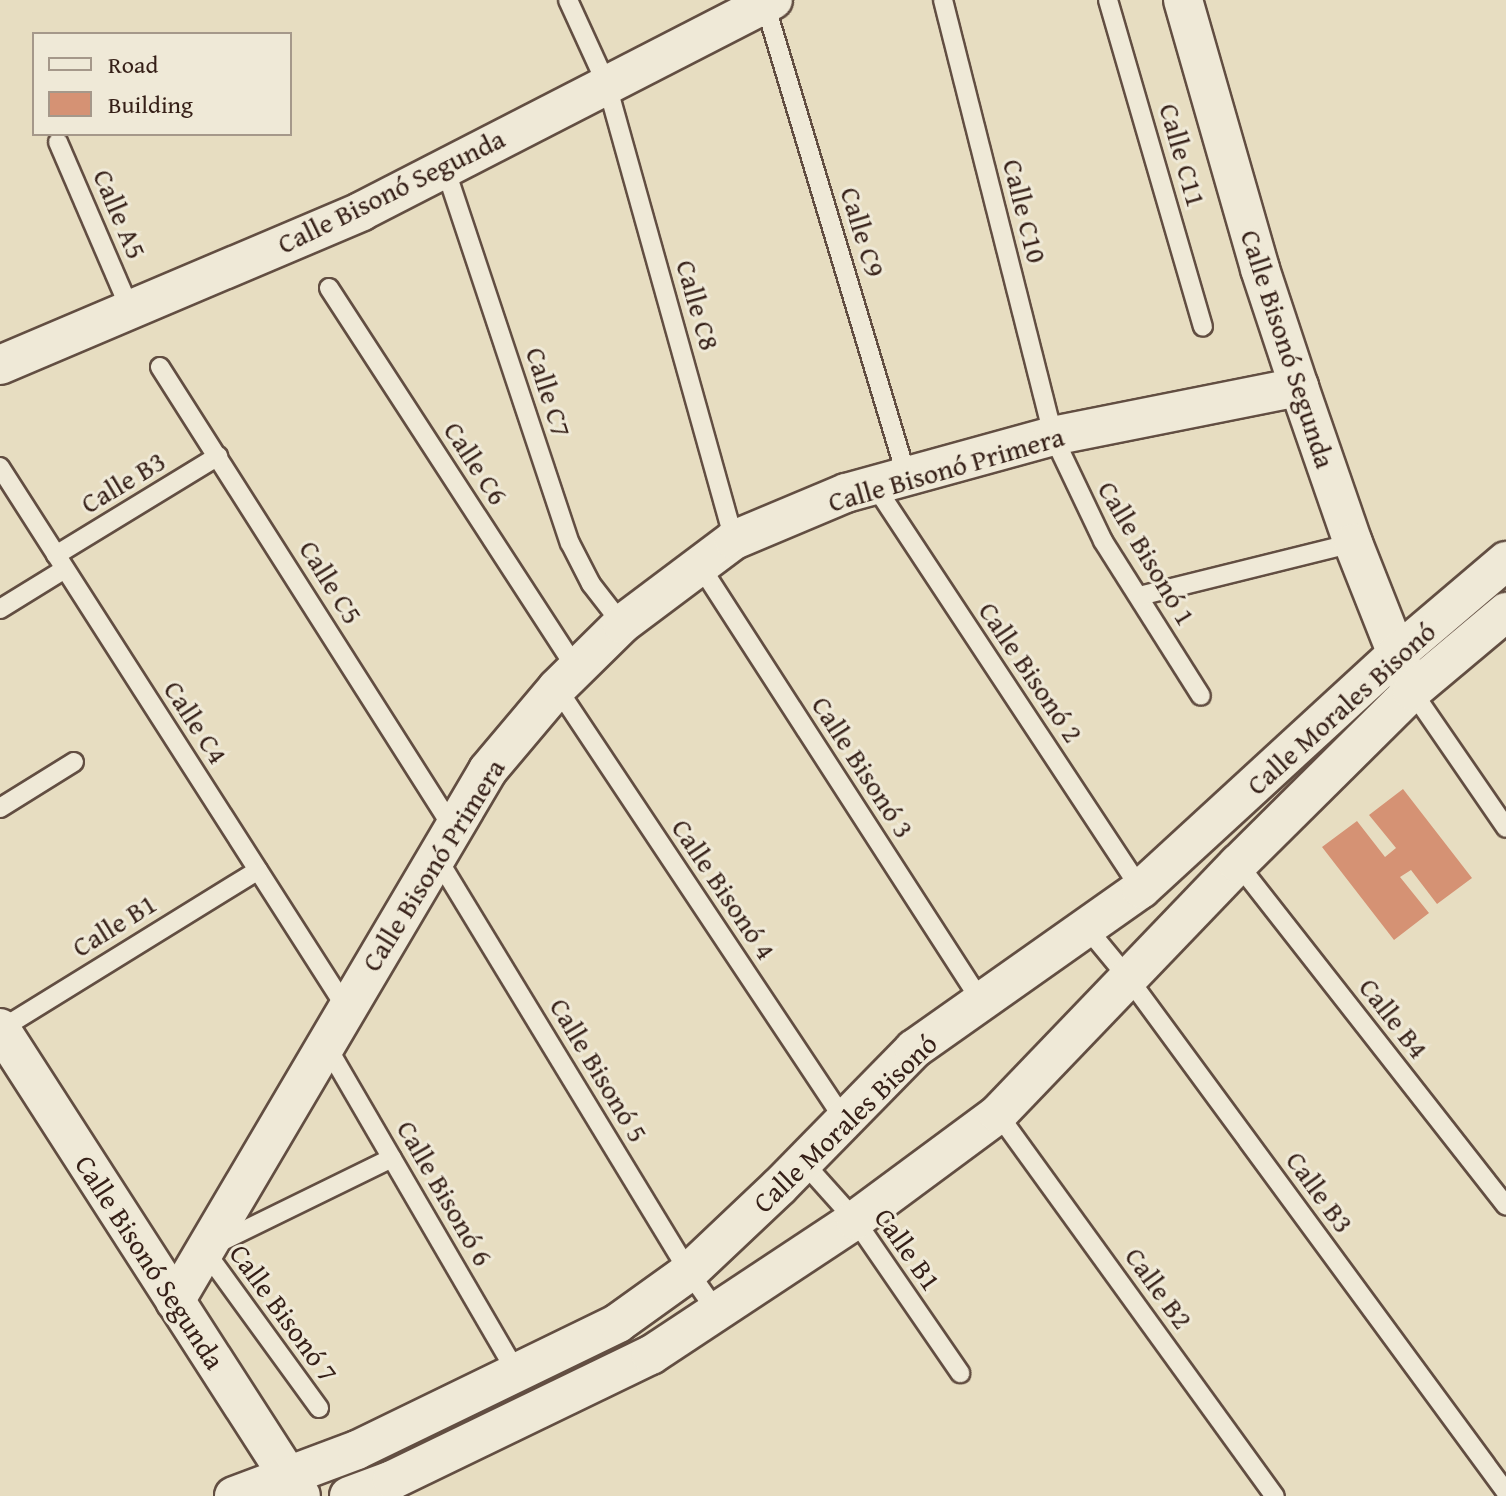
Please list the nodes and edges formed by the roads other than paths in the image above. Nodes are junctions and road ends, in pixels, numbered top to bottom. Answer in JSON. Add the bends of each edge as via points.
{"nodes":[{"id":1,"x":568,"y":0,"type":"edge"},
{"id":2,"x":943,"y":0,"type":"edge"},
{"id":3,"x":1108,"y":0,"type":"edge"},
{"id":4,"x":1183,"y":0,"type":"edge"},
{"id":5,"x":767,"y":1,"type":"edge"},
{"id":6,"x":607,"y":85,"type":"junction"},
{"id":7,"x":58,"y":142,"type":"dead end"},
{"id":8,"x":445,"y":168,"type":"junction"},
{"id":9,"x":329,"y":288,"type":"dead end"},
{"id":10,"x":130,"y":309,"type":"junction"},
{"id":11,"x":1203,"y":326,"type":"dead end"},
{"id":12,"x":0,"y":365,"type":"edge"},
{"id":13,"x":160,"y":367,"type":"dead end"},
{"id":14,"x":1299,"y":387,"type":"junction"},
{"id":15,"x":1053,"y":436,"type":"junction"},
{"id":16,"x":218,"y":456,"type":"junction"},
{"id":17,"x":0,"y":467,"type":"edge"},
{"id":18,"x":891,"y":482,"type":"junction"},
{"id":19,"x":734,"y":540,"type":"junction"},
{"id":20,"x":1353,"y":543,"type":"junction"},
{"id":21,"x":1506,"y":561,"type":"edge"},
{"id":22,"x":60,"y":562,"type":"junction"},
{"id":23,"x":699,"y":564,"type":"junction"},
{"id":24,"x":1139,"y":596,"type":"junction"},
{"id":25,"x":0,"y":609,"type":"edge"},
{"id":26,"x":1506,"y":612,"type":"edge"},
{"id":27,"x":622,"y":624,"type":"junction"},
{"id":28,"x":1398,"y":653,"type":"junction"},
{"id":29,"x":566,"y":678,"type":"junction"},
{"id":30,"x":1412,"y":691,"type":"junction"},
{"id":31,"x":1201,"y":696,"type":"dead end"},
{"id":32,"x":74,"y":762,"type":"dead end"},
{"id":33,"x":0,"y":808,"type":"edge"},
{"id":34,"x":1506,"y":828,"type":"edge"},
{"id":35,"x":444,"y":842,"type":"junction"},
{"id":36,"x":1238,"y":864,"type":"junction"},
{"id":37,"x":258,"y":870,"type":"junction"},
{"id":38,"x":1141,"y":889,"type":"junction"},
{"id":39,"x":1086,"y":927,"type":"junction"},
{"id":40,"x":1129,"y":979,"type":"junction"},
{"id":41,"x":981,"y":1001,"type":"junction"},
{"id":42,"x":345,"y":1006,"type":"junction"},
{"id":43,"x":0,"y":1028,"type":"edge"},
{"id":44,"x":324,"y":1042,"type":"junction"},
{"id":45,"x":998,"y":1114,"type":"junction"},
{"id":46,"x":845,"y":1121,"type":"junction"},
{"id":47,"x":392,"y":1158,"type":"junction"},
{"id":48,"x":803,"y":1162,"type":"junction"},
{"id":49,"x":1506,"y":1206,"type":"edge"},
{"id":50,"x":855,"y":1220,"type":"junction"},
{"id":51,"x":204,"y":1250,"type":"junction"},
{"id":52,"x":689,"y":1272,"type":"junction"},
{"id":53,"x":175,"y":1301,"type":"junction"},
{"id":54,"x":717,"y":1312,"type":"junction"},
{"id":55,"x":516,"y":1371,"type":"junction"},
{"id":56,"x":960,"y":1373,"type":"dead end"},
{"id":57,"x":319,"y":1408,"type":"dead end"},
{"id":58,"x":294,"y":1487,"type":"edge"},
{"id":59,"x":1506,"y":1492,"type":"edge"},
{"id":60,"x":234,"y":1496,"type":"edge"},
{"id":61,"x":349,"y":1496,"type":"edge"},
{"id":62,"x":1275,"y":1496,"type":"edge"}],
"edges":[{"from":1,"to":6,"type":"lane","name":"Calle C8"},
{"from":2,"to":15,"type":"lane","name":"Calle C10"},
{"from":3,"to":11,"type":"lane","name":"Calle C11"},
{"from":4,"to":14,"type":"street","name":"Calle Bisonó Segunda"},
{"from":5,"to":6,"type":"street","name":"Calle Bisonó Segunda"},
{"from":5,"to":18,"type":"lane","name":"Calle C9"},
{"from":6,"to":8,"type":"street","name":"Calle Bisonó Segunda"},
{"from":6,"to":19,"type":"lane","name":"Calle C8"},
{"from":7,"to":10,"type":"lane","name":"Calle A5"},
{"from":8,"to":10,"type":"street","name":"Calle Bisonó Segunda","via":[[362,211]]},
{"from":8,"to":27,"type":"lane","name":"Calle C7","via":[[570,543],[591,584]]},
{"from":9,"to":29,"type":"lane","name":"Calle C6"},
{"from":10,"to":12,"type":"street","name":"Calle Bisonó Segunda"},
{"from":13,"to":16,"type":"lane","name":"Calle C5"},
{"from":14,"to":15,"type":"street","name":"Calle Bisonó Primera"},
{"from":14,"to":20,"type":"street","name":"Calle Bisonó Segunda"},
{"from":15,"to":18,"type":"street","name":"Calle Bisonó Primera"},
{"from":15,"to":24,"type":"lane","name":"Calle Bisonó 1","via":[[1103,541]]},
{"from":16,"to":22,"type":"lane","name":"Calle B3"},
{"from":16,"to":35,"type":"lane","name":"Calle C5"},
{"from":17,"to":22,"type":"lane","name":"Calle C4"},
{"from":18,"to":19,"type":"street","name":"Calle Bisonó Primera","via":[[846,493]]},
{"from":18,"to":38,"type":"lane","name":"Calle Bisonó 2"},
{"from":19,"to":23,"type":"street","name":"Calle Bisonó Primera"},
{"from":20,"to":24,"type":"lane"},
{"from":20,"to":28,"type":"street","name":"Calle Bisonó Segunda"},
{"from":21,"to":28,"type":"street","name":"Calle Morales Bisonó"},
{"from":22,"to":25,"type":"lane","name":"Calle B3"},
{"from":22,"to":37,"type":"lane","name":"Calle C4"},
{"from":23,"to":27,"type":"street","name":"Calle Bisonó Primera"},
{"from":23,"to":41,"type":"lane","name":"Calle Bisonó 3"},
{"from":24,"to":31,"type":"lane","name":"Calle Bisonó 1"},
{"from":26,"to":30,"type":"street","name":"Calle Morales Bisonó"},
{"from":27,"to":29,"type":"street","name":"Calle Bisonó Primera"},
{"from":28,"to":30,"type":"street","name":"Calle Bisonó Segunda"},
{"from":28,"to":38,"type":"street","name":"Calle Morales Bisonó"},
{"from":29,"to":35,"type":"street","name":"Calle Bisonó Primera","via":[[488,770]]},
{"from":29,"to":46,"type":"lane","name":"Calle Bisonó 4"},
{"from":30,"to":34,"type":"lane"},
{"from":30,"to":36,"type":"street","name":"Calle Morales Bisonó"},
{"from":32,"to":33,"type":"lane"},
{"from":35,"to":42,"type":"street","name":"Calle Bisonó Primera"},
{"from":35,"to":52,"type":"lane","name":"Calle Bisonó 5"},
{"from":36,"to":40,"type":"street","name":"Calle Morales Bisonó"},
{"from":36,"to":49,"type":"lane","name":"Calle B4"},
{"from":37,"to":42,"type":"lane","name":"Calle C4"},
{"from":37,"to":43,"type":"lane","name":"Calle B1"},
{"from":38,"to":39,"type":"street","name":"Calle Morales Bisonó"},
{"from":39,"to":40,"type":"lane","name":"Calle B3"},
{"from":39,"to":41,"type":"street","name":"Calle Morales Bisonó"},
{"from":40,"to":45,"type":"street","name":"Calle Morales Bisonó"},
{"from":40,"to":59,"type":"lane","name":"Calle B3"},
{"from":41,"to":46,"type":"street","name":"Calle Morales Bisonó","via":[[914,1049]]},
{"from":42,"to":44,"type":"street","name":"Calle Bisonó Primera"},
{"from":43,"to":53,"type":"street","name":"Calle Bisonó Segunda"},
{"from":44,"to":47,"type":"lane","name":"Calle Bisonó 6"},
{"from":44,"to":51,"type":"street","name":"Calle Bisonó Primera"},
{"from":45,"to":50,"type":"street","name":"Calle Morales Bisonó"},
{"from":45,"to":62,"type":"lane","name":"Calle B2"},
{"from":46,"to":48,"type":"street","name":"Calle Morales Bisonó"},
{"from":47,"to":51,"type":"lane"},
{"from":47,"to":55,"type":"lane","name":"Calle Bisonó 6"},
{"from":48,"to":50,"type":"lane","name":"Calle B1"},
{"from":48,"to":52,"type":"street","name":"Calle Morales Bisonó"},
{"from":50,"to":54,"type":"street","name":"Calle Morales Bisonó"},
{"from":50,"to":56,"type":"lane","name":"Calle B1"},
{"from":51,"to":53,"type":"street","name":"Calle Bisonó Primera"},
{"from":51,"to":57,"type":"lane","name":"Calle Bisonó 7"},
{"from":52,"to":54,"type":"lane","name":"Calle Bisonó 5"},
{"from":52,"to":55,"type":"street","name":"Calle Morales Bisonó","via":[[618,1323]]},
{"from":53,"to":58,"type":"street","name":"Calle Bisonó Segunda"},
{"from":54,"to":61,"type":"street","name":"Calle Morales Bisonó","via":[[651,1355]]},
{"from":55,"to":58,"type":"street","name":"Calle Morales Bisonó"},
{"from":58,"to":60,"type":"street","name":"Calle Morales Bisonó"}]}
